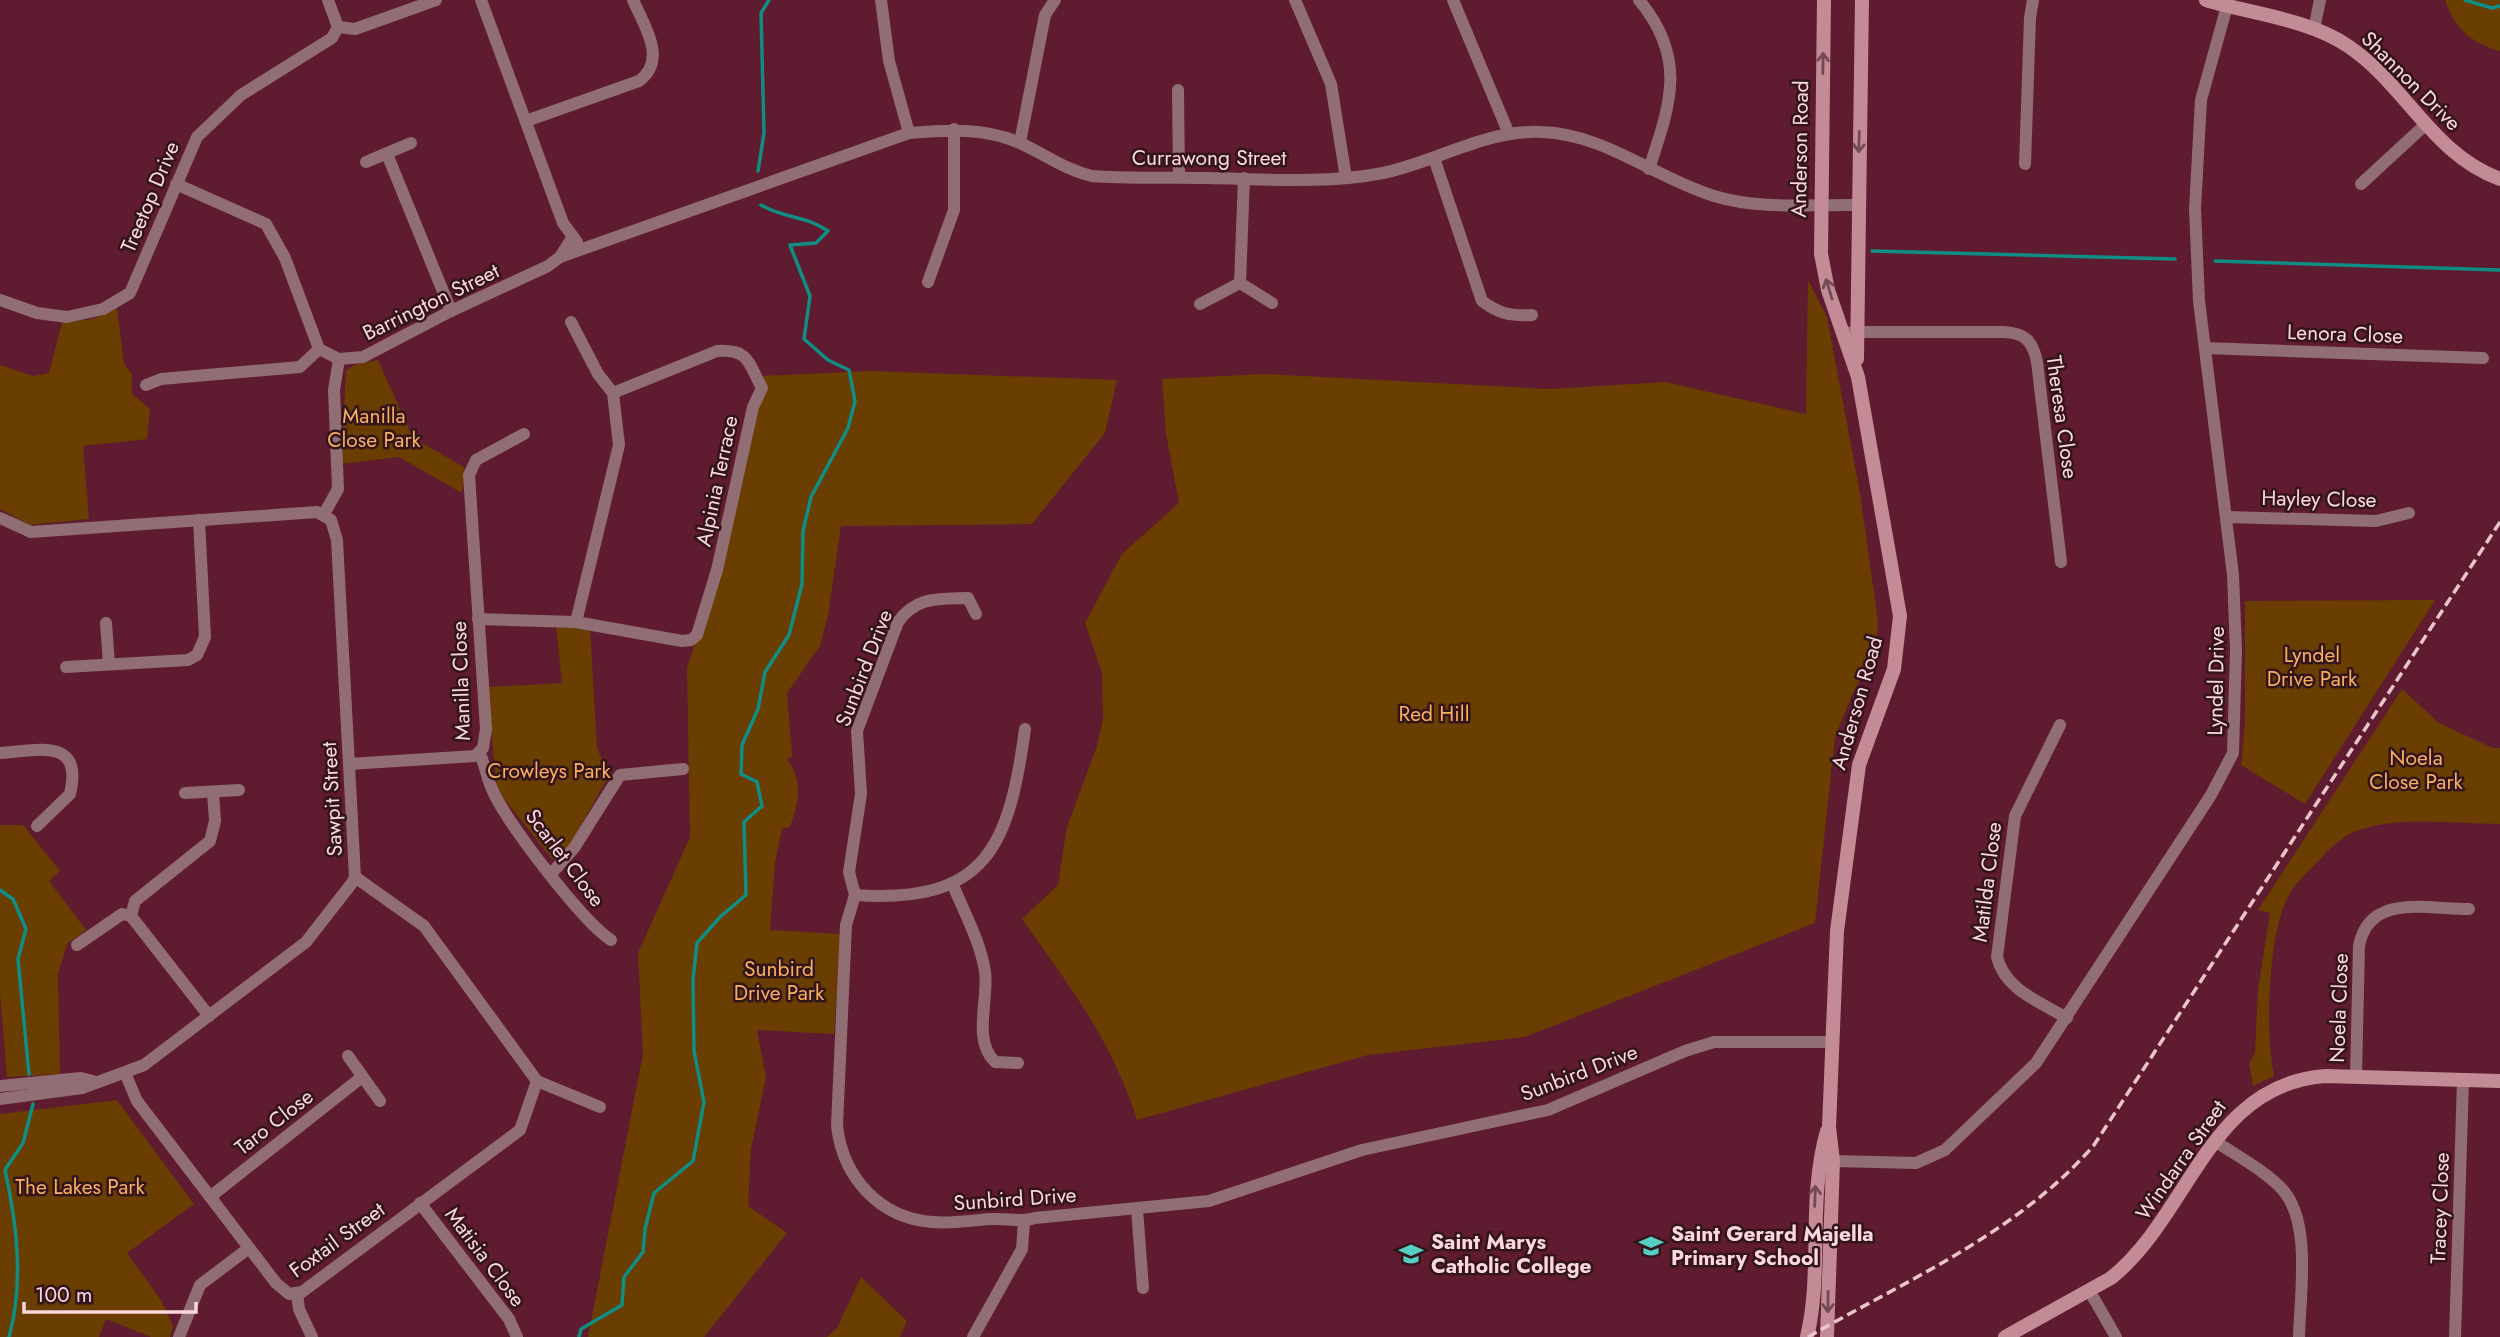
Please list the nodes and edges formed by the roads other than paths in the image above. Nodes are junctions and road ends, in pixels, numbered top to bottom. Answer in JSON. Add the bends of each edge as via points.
{"nodes":[{"id":1,"x":328,"y":0,"type":"edge"},
{"id":2,"x":436,"y":0,"type":"edge"},
{"id":3,"x":481,"y":0,"type":"edge"},
{"id":4,"x":881,"y":0,"type":"edge"},
{"id":5,"x":1055,"y":0,"type":"edge"},
{"id":6,"x":1295,"y":0,"type":"edge"},
{"id":7,"x":1454,"y":0,"type":"edge"},
{"id":8,"x":1639,"y":0,"type":"edge"},
{"id":9,"x":1824,"y":0,"type":"edge"},
{"id":10,"x":1862,"y":0,"type":"edge"},
{"id":11,"x":2034,"y":0,"type":"edge"},
{"id":12,"x":2206,"y":0,"type":"edge"},
{"id":13,"x":2320,"y":0,"type":"edge"},
{"id":14,"x":638,"y":2,"type":"edge"},
{"id":15,"x":2227,"y":6,"type":"junction"},
{"id":16,"x":338,"y":27,"type":"junction"},
{"id":17,"x":2314,"y":29,"type":"junction"},
{"id":18,"x":1178,"y":90,"type":"dead end"},
{"id":19,"x":526,"y":121,"type":"junction"},
{"id":20,"x":2425,"y":125,"type":"junction"},
{"id":21,"x":954,"y":129,"type":"junction"},
{"id":22,"x":909,"y":133,"type":"junction"},
{"id":23,"x":1509,"y":134,"type":"junction"},
{"id":24,"x":1020,"y":142,"type":"junction"},
{"id":25,"x":411,"y":143,"type":"dead end"},
{"id":26,"x":387,"y":153,"type":"junction"},
{"id":27,"x":1434,"y":158,"type":"junction"},
{"id":28,"x":366,"y":162,"type":"dead end"},
{"id":29,"x":2025,"y":164,"type":"dead end"},
{"id":30,"x":1648,"y":169,"type":"junction"},
{"id":31,"x":1179,"y":177,"type":"junction"},
{"id":32,"x":1244,"y":178,"type":"junction"},
{"id":33,"x":1346,"y":178,"type":"junction"},
{"id":34,"x":2500,"y":179,"type":"edge"},
{"id":35,"x":176,"y":184,"type":"junction"},
{"id":36,"x":2361,"y":184,"type":"dead end"},
{"id":37,"x":1820,"y":205,"type":"junction"},
{"id":38,"x":1857,"y":205,"type":"junction"},
{"id":39,"x":572,"y":238,"type":"junction"},
{"id":40,"x":592,"y":246,"type":"junction"},
{"id":41,"x":561,"y":257,"type":"junction"},
{"id":42,"x":928,"y":282,"type":"dead end"},
{"id":43,"x":1240,"y":283,"type":"junction"},
{"id":44,"x":0,"y":300,"type":"edge"},
{"id":45,"x":1272,"y":303,"type":"dead end"},
{"id":46,"x":1200,"y":304,"type":"dead end"},
{"id":47,"x":451,"y":311,"type":"junction"},
{"id":48,"x":1532,"y":315,"type":"dead end"},
{"id":49,"x":572,"y":322,"type":"dead end"},
{"id":50,"x":1850,"y":332,"type":"junction"},
{"id":51,"x":2206,"y":348,"type":"junction"},
{"id":52,"x":319,"y":349,"type":"junction"},
{"id":53,"x":2483,"y":358,"type":"dead end"},
{"id":54,"x":339,"y":359,"type":"junction"},
{"id":55,"x":146,"y":385,"type":"dead end"},
{"id":56,"x":613,"y":393,"type":"junction"},
{"id":57,"x":524,"y":434,"type":"dead end"},
{"id":58,"x":2409,"y":513,"type":"dead end"},
{"id":59,"x":324,"y":514,"type":"junction"},
{"id":60,"x":2227,"y":517,"type":"junction"},
{"id":61,"x":0,"y":518,"type":"edge"},
{"id":62,"x":199,"y":520,"type":"junction"},
{"id":63,"x":2061,"y":562,"type":"dead end"},
{"id":64,"x":976,"y":614,"type":"dead end"},
{"id":65,"x":478,"y":619,"type":"junction"},
{"id":66,"x":576,"y":622,"type":"junction"},
{"id":67,"x":106,"y":623,"type":"dead end"},
{"id":68,"x":109,"y":664,"type":"junction"},
{"id":69,"x":66,"y":667,"type":"dead end"},
{"id":70,"x":2060,"y":725,"type":"dead end"},
{"id":71,"x":1025,"y":729,"type":"dead end"},
{"id":72,"x":0,"y":753,"type":"edge"},
{"id":73,"x":480,"y":754,"type":"junction"},
{"id":74,"x":349,"y":764,"type":"junction"},
{"id":75,"x":683,"y":769,"type":"dead end"},
{"id":76,"x":239,"y":790,"type":"dead end"},
{"id":77,"x":212,"y":792,"type":"junction"},
{"id":78,"x":185,"y":793,"type":"dead end"},
{"id":79,"x":37,"y":826,"type":"dead end"},
{"id":80,"x":551,"y":874,"type":"junction"},
{"id":81,"x":355,"y":877,"type":"junction"},
{"id":82,"x":953,"y":885,"type":"junction"},
{"id":83,"x":855,"y":895,"type":"junction"},
{"id":84,"x":2469,"y":909,"type":"dead end"},
{"id":85,"x":131,"y":916,"type":"junction"},
{"id":86,"x":611,"y":940,"type":"dead end"},
{"id":87,"x":77,"y":945,"type":"dead end"},
{"id":88,"x":209,"y":1016,"type":"junction"},
{"id":89,"x":2067,"y":1018,"type":"junction"},
{"id":90,"x":1833,"y":1042,"type":"junction"},
{"id":91,"x":348,"y":1056,"type":"dead end"},
{"id":92,"x":1018,"y":1063,"type":"dead end"},
{"id":93,"x":125,"y":1073,"type":"junction"},
{"id":94,"x":2356,"y":1076,"type":"junction"},
{"id":95,"x":362,"y":1077,"type":"junction"},
{"id":96,"x":2463,"y":1080,"type":"junction"},
{"id":97,"x":537,"y":1081,"type":"junction"},
{"id":98,"x":2500,"y":1081,"type":"edge"},
{"id":99,"x":96,"y":1082,"type":"junction"},
{"id":100,"x":0,"y":1086,"type":"edge"},
{"id":101,"x":0,"y":1099,"type":"edge"},
{"id":102,"x":380,"y":1101,"type":"dead end"},
{"id":103,"x":600,"y":1107,"type":"dead end"},
{"id":104,"x":2215,"y":1141,"type":"junction"},
{"id":105,"x":1826,"y":1161,"type":"junction"},
{"id":106,"x":211,"y":1197,"type":"junction"},
{"id":107,"x":420,"y":1203,"type":"junction"},
{"id":108,"x":1137,"y":1209,"type":"junction"},
{"id":109,"x":1024,"y":1222,"type":"junction"},
{"id":110,"x":249,"y":1248,"type":"junction"},
{"id":111,"x":1143,"y":1288,"type":"dead end"},
{"id":112,"x":2089,"y":1290,"type":"junction"},
{"id":113,"x":297,"y":1294,"type":"junction"},
{"id":114,"x":179,"y":1337,"type":"edge"},
{"id":115,"x":312,"y":1337,"type":"edge"},
{"id":116,"x":517,"y":1337,"type":"edge"},
{"id":117,"x":973,"y":1337,"type":"edge"},
{"id":118,"x":1807,"y":1337,"type":"edge"},
{"id":119,"x":1827,"y":1337,"type":"edge"},
{"id":120,"x":2005,"y":1337,"type":"edge"},
{"id":121,"x":2116,"y":1337,"type":"edge"},
{"id":122,"x":2299,"y":1337,"type":"edge"},
{"id":123,"x":2455,"y":1337,"type":"edge"}],
"edges":[{"from":1,"to":16,"type":"street"},
{"from":2,"to":16,"type":"street","via":[[355,29]]},
{"from":3,"to":19,"type":"street"},
{"from":4,"to":22,"type":"street","via":[[889,61]]},
{"from":5,"to":24,"type":"street","via":[[1045,15]]},
{"from":6,"to":33,"type":"street","via":[[1331,84]]},
{"from":7,"to":23,"type":"street"},
{"from":8,"to":30,"type":"street","via":[[1667,50],[1670,74],[1671,104]]},
{"from":37,"to":9,"type":"street","name":"Anderson Road","one_way":true},
{"from":10,"to":38,"type":"street","name":"Anderson Road","one_way":true},
{"from":11,"to":29,"type":"street"},
{"from":12,"to":15,"type":"street","name":"Shannon Drive"},
{"from":13,"to":17,"type":"street"},
{"from":14,"to":19,"type":"street","via":[[654,52],[650,72],[639,81]]},
{"from":15,"to":17,"type":"street","name":"Shannon Drive"},
{"from":15,"to":51,"type":"street","name":"Lyndel Drive","via":[[2208,67],[2197,127],[2196,264]]},
{"from":16,"to":35,"type":"street","name":"Treetop Drive","via":[[331,38],[241,95],[209,124],[190,148]]},
{"from":17,"to":20,"type":"street","name":"Shannon Drive","via":[[2362,56]]},
{"from":18,"to":31,"type":"street"},
{"from":19,"to":39,"type":"street"},
{"from":20,"to":34,"type":"street","name":"Shannon Drive","via":[[2462,160]]},
{"from":20,"to":36,"type":"street"},
{"from":21,"to":22,"type":"street","name":"Currawong Street"},
{"from":21,"to":24,"type":"street","name":"Currawong Street"},
{"from":21,"to":42,"type":"street","via":[[954,210]]},
{"from":22,"to":40,"type":"street","name":"Currawong Street"},
{"from":23,"to":27,"type":"street","name":"Currawong Street"},
{"from":23,"to":30,"type":"street","name":"Currawong Street","via":[[1541,131],[1572,135]]},
{"from":24,"to":31,"type":"street","name":"Currawong Street","via":[[1092,176]]},
{"from":25,"to":26,"type":"street"},
{"from":26,"to":28,"type":"street"},
{"from":26,"to":47,"type":"street"},
{"from":27,"to":33,"type":"street","name":"Currawong Street","via":[[1384,173]]},
{"from":27,"to":48,"type":"street","via":[[1482,301],[1496,312]]},
{"from":30,"to":37,"type":"street","name":"Currawong Street","via":[[1716,197],[1759,205]]},
{"from":31,"to":32,"type":"street","name":"Currawong Street"},
{"from":32,"to":33,"type":"street","name":"Currawong Street"},
{"from":32,"to":43,"type":"street"},
{"from":35,"to":44,"type":"street","name":"Treetop Drive","via":[[130,293],[103,309],[67,317],[37,313]]},
{"from":35,"to":52,"type":"street","via":[[266,224],[285,258]]},
{"from":37,"to":38,"type":"street","name":"Currawong Street"},
{"from":50,"to":37,"type":"street","name":"Anderson Road","one_way":true,"via":[[1824,271]]},
{"from":38,"to":50,"type":"street","name":"Anderson Road"},
{"from":39,"to":40,"type":"street"},
{"from":39,"to":41,"type":"street"},
{"from":40,"to":41,"type":"street","name":"Barrington Street"},
{"from":41,"to":47,"type":"street","name":"Barrington Street"},
{"from":43,"to":45,"type":"street"},
{"from":43,"to":46,"type":"street"},
{"from":47,"to":54,"type":"street","name":"Barrington Street","via":[[363,357]]},
{"from":49,"to":56,"type":"street"},
{"from":50,"to":63,"type":"street","name":"Theresa Close","via":[[2004,332],[2028,339],[2037,362]]},
{"from":50,"to":90,"type":"street","name":"Anderson Road","via":[[1900,625],[1894,669],[1857,776],[1837,931]]},
{"from":51,"to":53,"type":"street","name":"Lenora Close"},
{"from":51,"to":60,"type":"street","name":"Lyndel Drive"},
{"from":52,"to":54,"type":"street"},
{"from":52,"to":55,"type":"street","via":[[300,367],[161,379]]},
{"from":54,"to":59,"type":"street","via":[[334,390],[338,489]]},
{"from":56,"to":66,"type":"street","via":[[619,445]]},
{"from":56,"to":66,"type":"street","name":"Alpinia Terrace","via":[[717,351],[734,350],[747,356],[762,388],[751,416],[717,570],[697,635],[682,641]]},
{"from":57,"to":65,"type":"street","name":"Manilla Close","via":[[476,460],[469,475]]},
{"from":58,"to":60,"type":"street","name":"Hayley Close","via":[[2376,521]]},
{"from":59,"to":62,"type":"street"},
{"from":59,"to":74,"type":"street","name":"Sawpit Street","via":[[336,528]]},
{"from":60,"to":89,"type":"street","name":"Lyndel Drive","via":[[2236,616],[2233,753],[2211,795]]},
{"from":61,"to":62,"type":"street","via":[[31,532]]},
{"from":62,"to":68,"type":"street","via":[[203,647],[188,660]]},
{"from":64,"to":83,"type":"street","name":"Sunbird Drive","via":[[968,598],[927,599],[909,608],[898,622],[857,731],[861,794],[848,877]]},
{"from":65,"to":66,"type":"street","name":"Alpinia Terrace"},
{"from":65,"to":73,"type":"street","name":"Manilla Close","via":[[486,729]]},
{"from":67,"to":68,"type":"street"},
{"from":68,"to":69,"type":"street"},
{"from":70,"to":89,"type":"street","name":"Matilda Close","via":[[2015,816],[1997,957],[2000,970],[2013,986]]},
{"from":71,"to":82,"type":"street","via":[[999,839],[975,870]]},
{"from":72,"to":79,"type":"street","via":[[57,750],[64,755],[71,775],[70,794]]},
{"from":73,"to":74,"type":"street","name":"Manilla Close"},
{"from":73,"to":80,"type":"street","name":"Scarlet Close","via":[[495,795]]},
{"from":74,"to":81,"type":"street","name":"Sawpit Street"},
{"from":75,"to":80,"type":"street","via":[[620,775],[574,848]]},
{"from":76,"to":77,"type":"street"},
{"from":77,"to":78,"type":"street"},
{"from":77,"to":85,"type":"street","via":[[215,821],[210,841],[135,901]]},
{"from":80,"to":86,"type":"street","name":"Scarlet Close"},
{"from":81,"to":88,"type":"street","name":"Sawpit Street","via":[[306,942]]},
{"from":81,"to":97,"type":"street","via":[[424,926]]},
{"from":82,"to":83,"type":"street","via":[[903,897]]},
{"from":82,"to":92,"type":"street","via":[[986,974],[987,1051],[995,1062]]},
{"from":83,"to":109,"type":"street","name":"Sunbird Drive","via":[[846,925],[837,1126],[849,1168],[870,1195],[902,1216],[936,1223],[1008,1218]]},
{"from":84,"to":94,"type":"street","name":"Noela Close","via":[[2396,908],[2370,918],[2359,946]]},
{"from":85,"to":87,"type":"street","via":[[122,914]]},
{"from":85,"to":88,"type":"street"},
{"from":88,"to":93,"type":"street","name":"Sawpit Street","via":[[144,1065]]},
{"from":89,"to":105,"type":"street","name":"Lyndel Drive","via":[[2013,1088],[1929,1160]]},
{"from":90,"to":105,"type":"street","name":"Anderson Road"},
{"from":90,"to":108,"type":"street","name":"Sunbird Drive","via":[[1738,1040],[1702,1045],[1548,1110],[1362,1150],[1209,1201]]},
{"from":91,"to":95,"type":"street"},
{"from":93,"to":99,"type":"street","name":"Sawpit Street"},
{"from":93,"to":106,"type":"street","name":"Foxtail Street","via":[[136,1101]]},
{"from":94,"to":96,"type":"street","name":"Windarra Street"},
{"from":94,"to":104,"type":"street","name":"Windarra Street","via":[[2308,1077],[2270,1090],[2244,1107]]},
{"from":95,"to":102,"type":"street"},
{"from":95,"to":106,"type":"street","name":"Taro Close"},
{"from":96,"to":98,"type":"street","name":"Windarra Street"},
{"from":96,"to":123,"type":"street","name":"Tracey Close"},
{"from":97,"to":103,"type":"street"},
{"from":97,"to":107,"type":"street","name":"Foxtail Street","via":[[520,1130]]},
{"from":99,"to":100,"type":"street","name":"Sawpit Street","via":[[81,1077]]},
{"from":99,"to":101,"type":"street","name":"Sawpit Street"},
{"from":104,"to":112,"type":"street","name":"Windarra Street","via":[[2152,1238],[2126,1266]]},
{"from":104,"to":122,"type":"street","via":[[2281,1188],[2291,1202],[2301,1239]]},
{"from":118,"to":105,"type":"street","name":"Anderson Road","one_way":true},
{"from":105,"to":119,"type":"street","name":"Anderson Road","one_way":true},
{"from":106,"to":110,"type":"street","name":"Foxtail Street"},
{"from":107,"to":113,"type":"street","name":"Foxtail Street"},
{"from":107,"to":116,"type":"street","name":"Matisia Close","via":[[509,1319]]},
{"from":108,"to":109,"type":"street","name":"Sunbird Drive"},
{"from":108,"to":111,"type":"street"},
{"from":109,"to":117,"type":"street","via":[[1021,1249]]},
{"from":110,"to":113,"type":"street","name":"Foxtail Street","via":[[283,1291]]},
{"from":110,"to":114,"type":"street","via":[[200,1285]]},
{"from":112,"to":120,"type":"street","name":"Windarra Street"},
{"from":112,"to":121,"type":"street"},
{"from":113,"to":115,"type":"street"}]}
